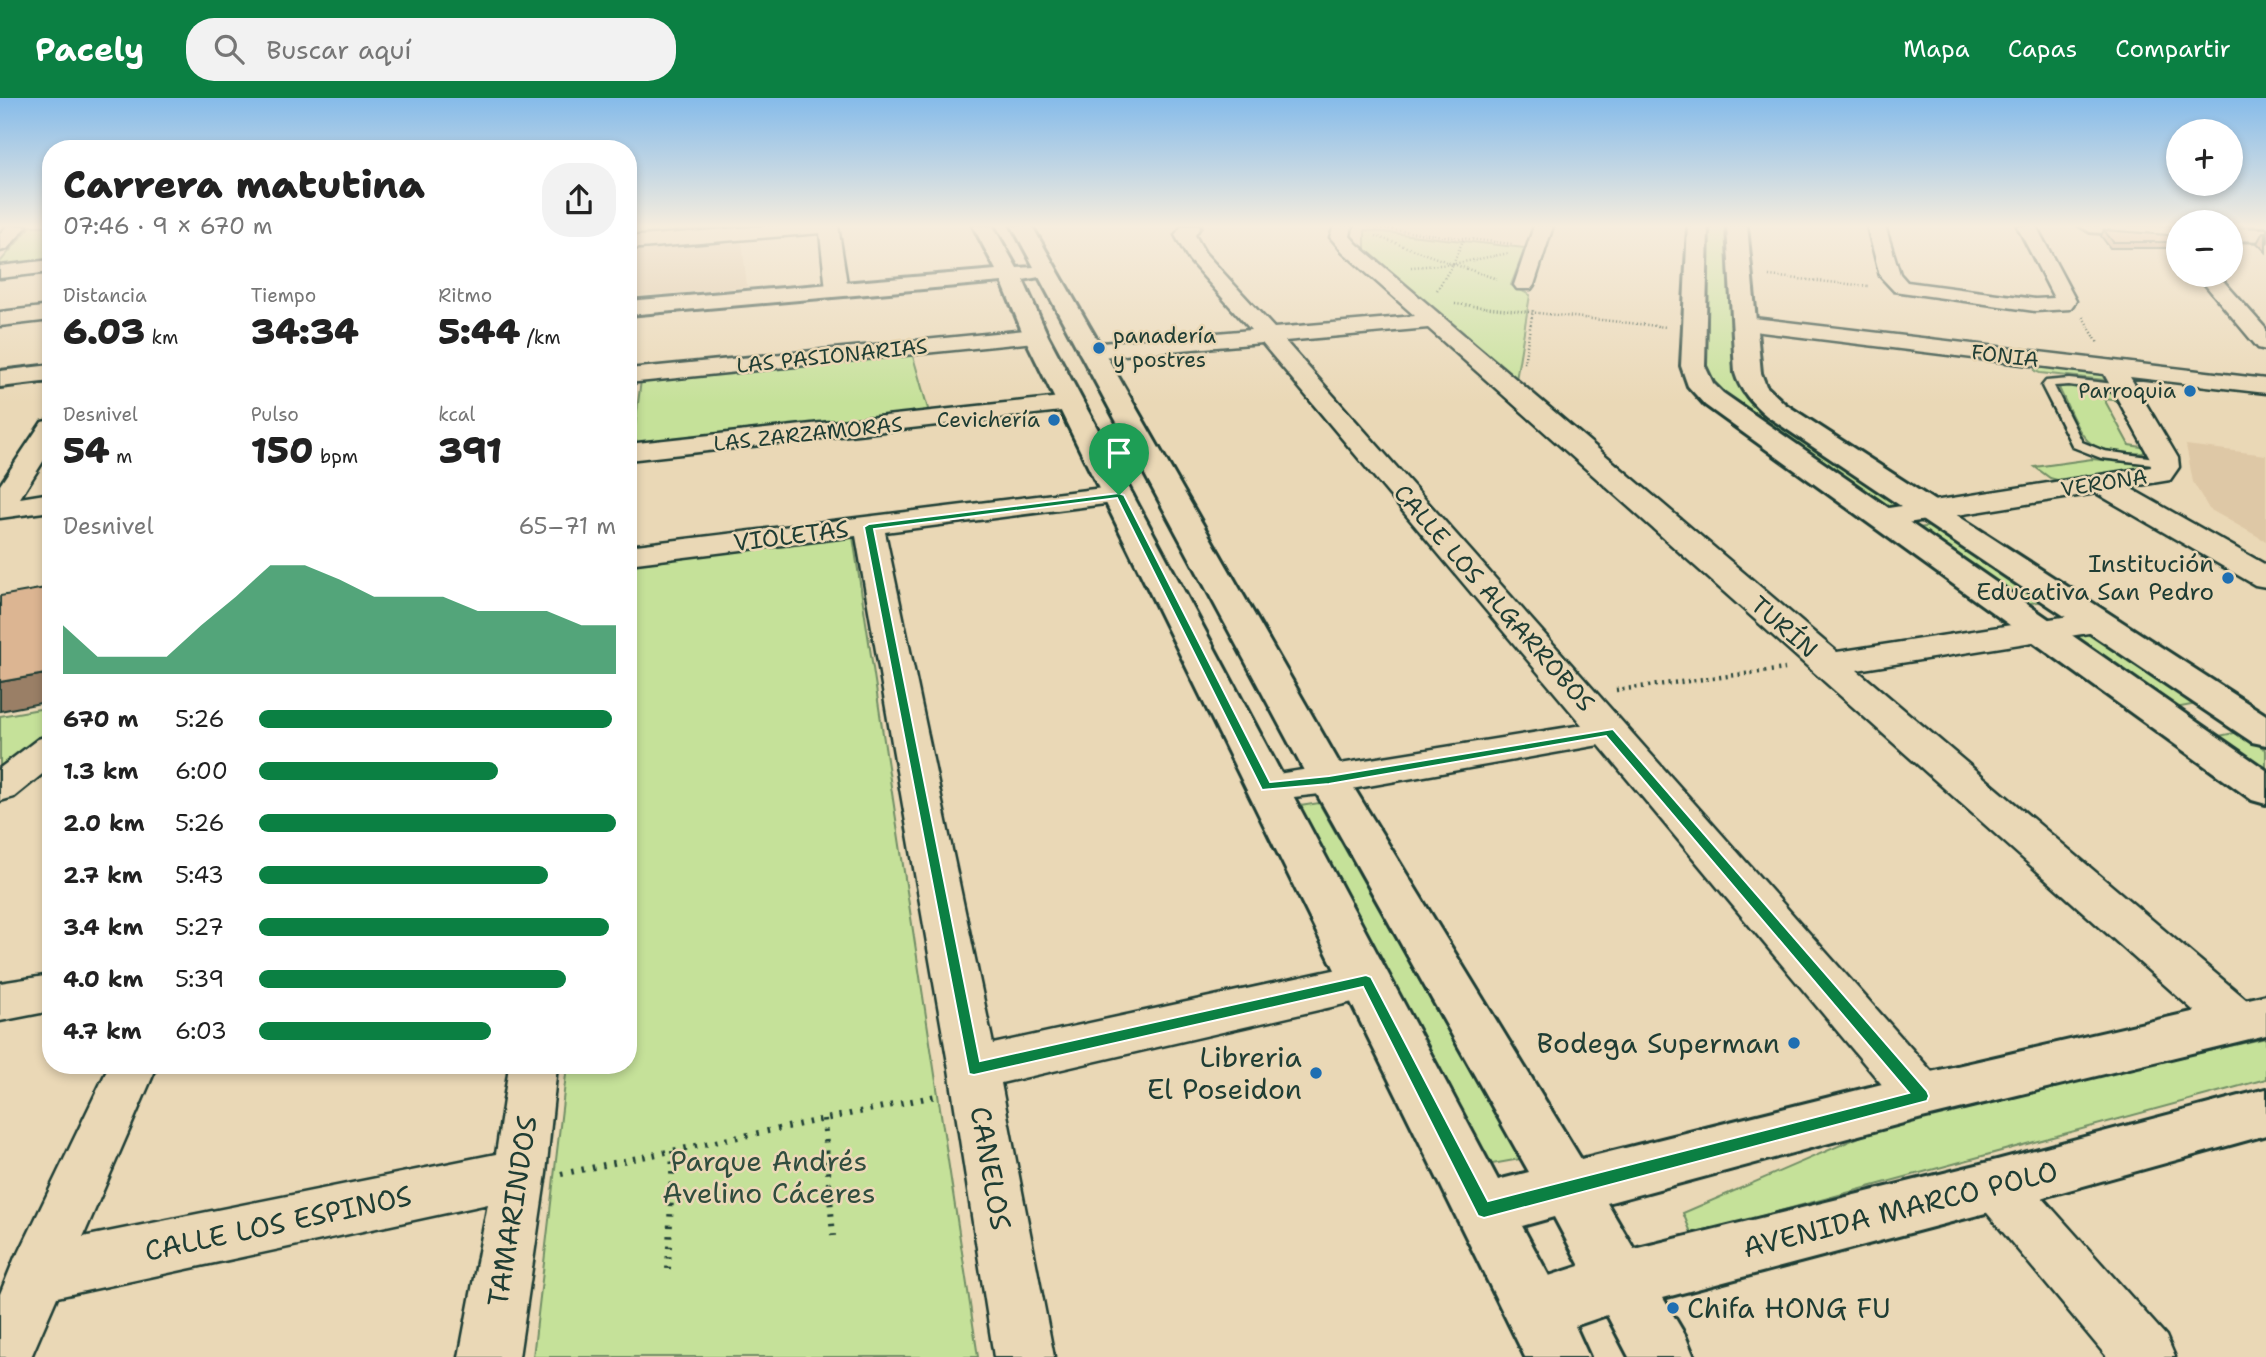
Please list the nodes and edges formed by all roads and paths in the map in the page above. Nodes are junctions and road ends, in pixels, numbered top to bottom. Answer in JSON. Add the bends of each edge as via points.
{"nodes":[{"id":1,"x":836,"y":285,"type":"edge"},
{"id":2,"x":896,"y":285,"type":"edge"},
{"id":3,"x":1030,"y":285,"type":"edge"},
{"id":4,"x":1038,"y":285,"type":"edge"},
{"id":5,"x":1222,"y":285,"type":"edge"},
{"id":6,"x":1401,"y":285,"type":"edge"},
{"id":7,"x":1524,"y":285,"type":"edge"},
{"id":8,"x":1696,"y":285,"type":"edge"},
{"id":9,"x":1741,"y":285,"type":"edge"},
{"id":10,"x":1877,"y":285,"type":"edge"},
{"id":11,"x":1899,"y":285,"type":"edge"},
{"id":12,"x":2058,"y":285,"type":"edge"},
{"id":13,"x":1901,"y":287,"type":"junction"},
{"id":14,"x":2217,"y":287,"type":"edge"},
{"id":15,"x":837,"y":290,"type":"junction"},
{"id":16,"x":2062,"y":304,"type":"junction"},
{"id":17,"x":637,"y":307,"type":"edge"},
{"id":18,"x":1533,"y":310,"type":"junction"},
{"id":19,"x":1438,"y":312,"type":"junction"},
{"id":20,"x":42,"y":314,"type":"edge"},
{"id":21,"x":0,"y":319,"type":"edge"},
{"id":22,"x":1745,"y":324,"type":"junction"},
{"id":23,"x":1694,"y":330,"type":"junction"},
{"id":24,"x":1268,"y":335,"type":"junction"},
{"id":25,"x":1035,"y":336,"type":"junction"},
{"id":26,"x":2266,"y":343,"type":"edge"},
{"id":27,"x":1090,"y":351,"type":"junction"},
{"id":28,"x":42,"y":374,"type":"edge"},
{"id":29,"x":637,"y":375,"type":"edge"},
{"id":30,"x":0,"y":379,"type":"edge"},
{"id":31,"x":2119,"y":379,"type":"junction"},
{"id":32,"x":2266,"y":386,"type":"edge"},
{"id":33,"x":1518,"y":396,"type":"junction"},
{"id":34,"x":1070,"y":404,"type":"junction"},
{"id":35,"x":42,"y":442,"type":"edge"},
{"id":36,"x":637,"y":451,"type":"edge"},
{"id":37,"x":2165,"y":463,"type":"junction"},
{"id":38,"x":2101,"y":484,"type":"junction"},
{"id":39,"x":1119,"y":495,"type":"junction"},
{"id":40,"x":42,"y":503,"type":"edge"},
{"id":41,"x":0,"y":508,"type":"edge"},
{"id":42,"x":1928,"y":511,"type":"junction"},
{"id":43,"x":1882,"y":518,"type":"junction"},
{"id":44,"x":869,"y":527,"type":"junction"},
{"id":45,"x":637,"y":554,"type":"edge"},
{"id":46,"x":2266,"y":578,"type":"edge"},
{"id":47,"x":2095,"y":622,"type":"junction"},
{"id":48,"x":2040,"y":631,"type":"junction"},
{"id":49,"x":1827,"y":664,"type":"junction"},
{"id":50,"x":1577,"y":695,"type":"junction"},
{"id":51,"x":1609,"y":732,"type":"junction"},
{"id":52,"x":2266,"y":733,"type":"edge"},
{"id":53,"x":42,"y":754,"type":"edge"},
{"id":54,"x":1329,"y":780,"type":"junction"},
{"id":55,"x":1267,"y":787,"type":"junction"},
{"id":56,"x":0,"y":788,"type":"edge"},
{"id":57,"x":2266,"y":790,"type":"edge"},
{"id":58,"x":1366,"y":981,"type":"junction"},
{"id":59,"x":42,"y":995,"type":"edge"},
{"id":60,"x":0,"y":1002,"type":"edge"},
{"id":61,"x":2252,"y":1018,"type":"edge"},
{"id":62,"x":974,"y":1069,"type":"junction"},
{"id":63,"x":129,"y":1074,"type":"edge"},
{"id":64,"x":532,"y":1074,"type":"edge"},
{"id":65,"x":1922,"y":1096,"type":"junction"},
{"id":66,"x":2266,"y":1112,"type":"edge"},
{"id":67,"x":824,"y":1119,"type":"junction"},
{"id":68,"x":673,"y":1151,"type":"junction"},
{"id":69,"x":520,"y":1173,"type":"junction"},
{"id":70,"x":1997,"y":1185,"type":"junction"},
{"id":71,"x":1569,"y":1188,"type":"junction"},
{"id":72,"x":1484,"y":1210,"type":"junction"},
{"id":73,"x":833,"y":1236,"type":"dead end"},
{"id":74,"x":668,"y":1269,"type":"dead end"},
{"id":75,"x":36,"y":1274,"type":"junction"},
{"id":76,"x":1619,"y":1280,"type":"junction"},
{"id":77,"x":1546,"y":1334,"type":"edge"},
{"id":78,"x":1,"y":1357,"type":"edge"},
{"id":79,"x":489,"y":1357,"type":"edge"},
{"id":80,"x":1024,"y":1357,"type":"edge"},
{"id":81,"x":1663,"y":1357,"type":"edge"},
{"id":82,"x":2145,"y":1357,"type":"edge"}],
"edges":[{"from":1,"to":15,"type":"street"},
{"from":2,"to":15,"type":"street"},
{"from":3,"to":25,"type":"street"},
{"from":4,"to":27,"type":"street"},
{"from":5,"to":24,"type":"street","name":"CALLE LOS ALGARROBOS"},
{"from":6,"to":19,"type":"street","name":"TURÍN"},
{"from":7,"to":18,"type":"path","via":[[1537,294]]},
{"from":8,"to":23,"type":"street"},
{"from":9,"to":22,"type":"street"},
{"from":10,"to":13,"type":"path"},
{"from":11,"to":13,"type":"street"},
{"from":12,"to":16,"type":"street","via":[[2064,295]]},
{"from":13,"to":16,"type":"street","via":[[2035,305]]},
{"from":14,"to":26,"type":"street"},
{"from":15,"to":17,"type":"street"},
{"from":16,"to":31,"type":"path","via":[[2083,317]]},
{"from":18,"to":19,"type":"path"},
{"from":18,"to":23,"type":"path"},
{"from":18,"to":33,"type":"path"},
{"from":19,"to":24,"type":"street"},
{"from":19,"to":33,"type":"street","name":"TURÍN"},
{"from":20,"to":21,"type":"street"},
{"from":22,"to":31,"type":"street","name":"FONIA"},
{"from":22,"to":42,"type":"street","via":[[1748,373],[1761,397]]},
{"from":23,"to":43,"type":"street","via":[[1693,366],[1700,386]]},
{"from":24,"to":27,"type":"street"},
{"from":24,"to":50,"type":"street","name":"CALLE LOS ALGARROBOS"},
{"from":25,"to":29,"type":"street","name":"LAS PASIONARIAS"},
{"from":25,"to":34,"type":"street"},
{"from":27,"to":54,"type":"street"},
{"from":28,"to":30,"type":"street"},
{"from":31,"to":32,"type":"street","name":"FONIA"},
{"from":31,"to":37,"type":"street","name":"VERONA"},
{"from":31,"to":37,"type":"lane","via":[[2061,381],[2049,386],[2077,444],[2101,454]]},
{"from":33,"to":49,"type":"street","name":"TURÍN"},
{"from":34,"to":36,"type":"street","name":"LAS ZARZAMORAS"},
{"from":34,"to":39,"type":"street"},
{"from":35,"to":41,"type":"street"},
{"from":37,"to":38,"type":"street","name":"VERONA","via":[[2160,474]]},
{"from":38,"to":42,"type":"street","name":"VERONA"},
{"from":38,"to":46,"type":"street"},
{"from":39,"to":44,"type":"street","name":"VIOLETAS"},
{"from":39,"to":55,"type":"street"},
{"from":40,"to":41,"type":"street"},
{"from":42,"to":43,"type":"street","name":"VERONA"},
{"from":42,"to":47,"type":"street"},
{"from":43,"to":48,"type":"street"},
{"from":44,"to":45,"type":"street","name":"VIOLETAS"},
{"from":44,"to":62,"type":"street","name":"CANELOS"},
{"from":47,"to":48,"type":"street"},
{"from":47,"to":52,"type":"street"},
{"from":48,"to":49,"type":"street"},
{"from":48,"to":57,"type":"street"},
{"from":49,"to":50,"type":"path"},
{"from":49,"to":61,"type":"street","name":"TURÍN"},
{"from":50,"to":51,"type":"street","name":"CALLE LOS ALGARROBOS"},
{"from":51,"to":54,"type":"street"},
{"from":51,"to":65,"type":"street","name":"CALLE LOS ALGARROBOS"},
{"from":53,"to":56,"type":"street"},
{"from":54,"to":55,"type":"street"},
{"from":54,"to":71,"type":"street"},
{"from":55,"to":58,"type":"street"},
{"from":58,"to":62,"type":"street"},
{"from":58,"to":72,"type":"street"},
{"from":59,"to":60,"type":"street"},
{"from":61,"to":65,"type":"street"},
{"from":62,"to":67,"type":"path","via":[[934,1097]]},
{"from":62,"to":80,"type":"street","name":"CANELOS"},
{"from":63,"to":75,"type":"street"},
{"from":64,"to":69,"type":"street","name":"TAMARINDOS"},
{"from":65,"to":71,"type":"street"},
{"from":66,"to":70,"type":"street","name":"AVENIDA MARCO POLO"},
{"from":67,"to":68,"type":"path"},
{"from":67,"to":73,"type":"path"},
{"from":68,"to":69,"type":"path","via":[[558,1174]]},
{"from":68,"to":74,"type":"path"},
{"from":69,"to":75,"type":"street","name":"CALLE LOS ESPINOS"},
{"from":69,"to":79,"type":"street","name":"TAMARINDOS"},
{"from":70,"to":76,"type":"street","name":"AVENIDA MARCO POLO"},
{"from":70,"to":82,"type":"street"},
{"from":71,"to":72,"type":"street"},
{"from":71,"to":76,"type":"street"},
{"from":72,"to":77,"type":"street"},
{"from":75,"to":78,"type":"street"},
{"from":76,"to":77,"type":"street","name":"AVENIDA MARCO POLO"},
{"from":76,"to":81,"type":"street"}]}
